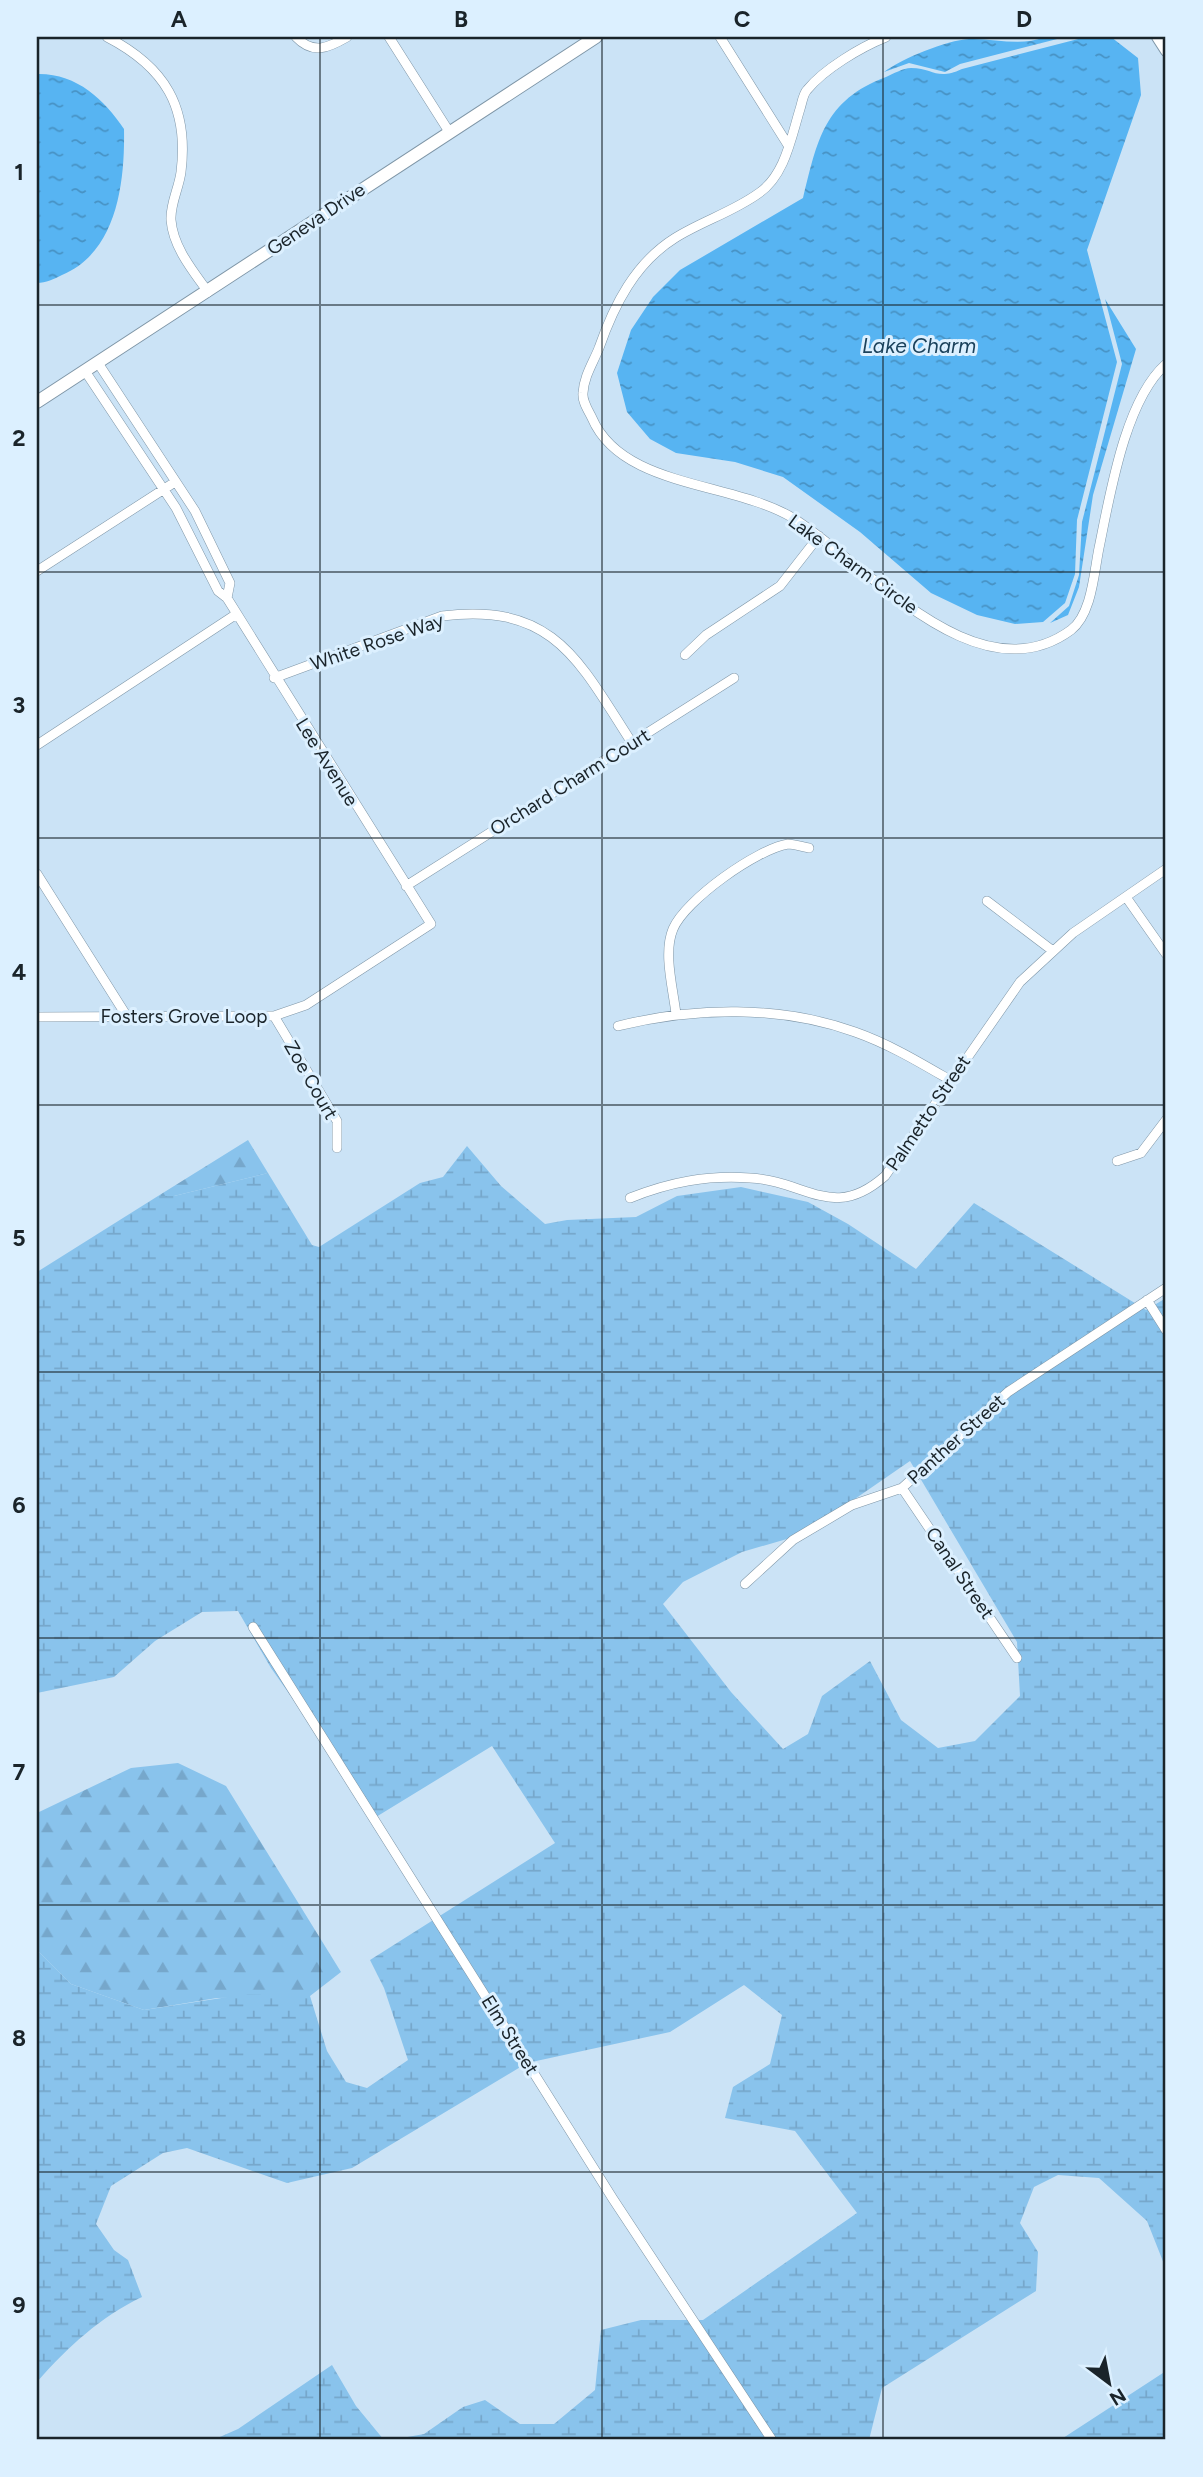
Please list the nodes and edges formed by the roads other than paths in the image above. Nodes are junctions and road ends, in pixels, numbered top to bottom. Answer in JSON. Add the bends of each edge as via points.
{"nodes":[{"id":1,"x":107,"y":37,"type":"edge"},
{"id":2,"x":296,"y":37,"type":"edge"},
{"id":3,"x":346,"y":37,"type":"edge"},
{"id":4,"x":389,"y":37,"type":"edge"},
{"id":5,"x":596,"y":37,"type":"edge"},
{"id":6,"x":720,"y":37,"type":"edge"},
{"id":7,"x":886,"y":37,"type":"edge"},
{"id":8,"x":1157,"y":37,"type":"edge"},
{"id":9,"x":1166,"y":51,"type":"edge"},
{"id":10,"x":448,"y":130,"type":"junction"},
{"id":11,"x":788,"y":145,"type":"junction"},
{"id":12,"x":208,"y":292,"type":"junction"},
{"id":13,"x":98,"y":363,"type":"junction"},
{"id":14,"x":1166,"y":364,"type":"edge"},
{"id":15,"x":85,"y":371,"type":"junction"},
{"id":16,"x":37,"y":402,"type":"edge"},
{"id":17,"x":175,"y":482,"type":"junction"},
{"id":18,"x":163,"y":490,"type":"junction"},
{"id":19,"x":819,"y":536,"type":"junction"},
{"id":20,"x":37,"y":571,"type":"edge"},
{"id":21,"x":227,"y":598,"type":"junction"},
{"id":22,"x":235,"y":615,"type":"junction"},
{"id":23,"x":685,"y":655,"type":"dead end"},
{"id":24,"x":274,"y":678,"type":"junction"},
{"id":25,"x":734,"y":678,"type":"dead end"},
{"id":26,"x":632,"y":743,"type":"junction"},
{"id":27,"x":37,"y":745,"type":"edge"},
{"id":28,"x":809,"y":848,"type":"dead end"},
{"id":29,"x":1166,"y":869,"type":"edge"},
{"id":30,"x":37,"y":874,"type":"edge"},
{"id":31,"x":406,"y":886,"type":"junction"},
{"id":32,"x":1126,"y":897,"type":"junction"},
{"id":33,"x":986,"y":901,"type":"dead end"},
{"id":34,"x":431,"y":925,"type":"joint"},
{"id":35,"x":1053,"y":951,"type":"junction"},
{"id":36,"x":1166,"y":954,"type":"edge"},
{"id":37,"x":676,"y":1014,"type":"junction"},
{"id":38,"x":126,"y":1015,"type":"junction"},
{"id":39,"x":274,"y":1016,"type":"junction"},
{"id":40,"x":37,"y":1017,"type":"edge"},
{"id":41,"x":618,"y":1026,"type":"dead end"},
{"id":42,"x":950,"y":1080,"type":"junction"},
{"id":43,"x":1166,"y":1120,"type":"edge"},
{"id":44,"x":337,"y":1148,"type":"dead end"},
{"id":45,"x":1116,"y":1161,"type":"dead end"},
{"id":46,"x":630,"y":1198,"type":"dead end"},
{"id":47,"x":1166,"y":1288,"type":"edge"},
{"id":48,"x":1147,"y":1300,"type":"junction"},
{"id":49,"x":1166,"y":1330,"type":"edge"},
{"id":50,"x":902,"y":1488,"type":"junction"},
{"id":51,"x":745,"y":1584,"type":"dead end"},
{"id":52,"x":253,"y":1627,"type":"dead end"},
{"id":53,"x":1017,"y":1658,"type":"dead end"},
{"id":54,"x":772,"y":2440,"type":"edge"}],
"edges":[{"from":1,"to":12,"type":"street","via":[[160,76],[180,111],[181,174],[171,219],[188,264]]},
{"from":2,"to":3,"type":"street","via":[[309,48],[320,49]]},
{"from":4,"to":10,"type":"street"},
{"from":5,"to":10,"type":"main road","name":"Geneva Drive"},
{"from":6,"to":11,"type":"street"},
{"from":7,"to":11,"type":"street","name":"Lake Charm Circle","via":[[861,47],[806,91]]},
{"from":8,"to":9,"type":"street"},
{"from":10,"to":12,"type":"main road","name":"Geneva Drive"},
{"from":11,"to":19,"type":"street","name":"Lake Charm Circle","via":[[778,174],[763,191],[675,237],[648,259],[615,306],[582,396],[598,434],[643,469],[747,497]]},
{"from":12,"to":13,"type":"main road","name":"Geneva Drive"},
{"from":13,"to":15,"type":"main road","name":"Geneva Drive"},
{"from":13,"to":17,"type":"street","name":"Lee Avenue"},
{"from":14,"to":19,"type":"street","name":"Lake Charm Circle","via":[[1140,402],[1114,474],[1089,598],[1074,628],[1044,646],[1008,649],[933,624]]},
{"from":15,"to":16,"type":"main road","name":"Geneva Drive"},
{"from":15,"to":18,"type":"street","name":"Lee Avenue"},
{"from":17,"to":18,"type":"street"},
{"from":17,"to":21,"type":"street","name":"Lee Avenue","via":[[195,511],[230,583]]},
{"from":18,"to":20,"type":"street"},
{"from":18,"to":21,"type":"street","name":"Lee Avenue","via":[[218,591]]},
{"from":19,"to":23,"type":"street","via":[[780,586],[706,635]]},
{"from":21,"to":22,"type":"street","name":"Lee Avenue"},
{"from":22,"to":24,"type":"street","name":"Lee Avenue"},
{"from":22,"to":27,"type":"street"},
{"from":24,"to":26,"type":"street","name":"White Rose Way","via":[[442,617],[468,613],[508,617],[553,636],[577,659]]},
{"from":24,"to":31,"type":"street","name":"Lee Avenue"},
{"from":25,"to":26,"type":"street","name":"Orchard Charm Court"},
{"from":26,"to":31,"type":"street","name":"Orchard Charm Court"},
{"from":28,"to":37,"type":"street","via":[[788,844],[762,855],[729,875],[679,918],[670,940]]},
{"from":29,"to":32,"type":"street","name":"Palmetto Street"},
{"from":30,"to":38,"type":"street"},
{"from":31,"to":34,"type":"street","name":"Lee Avenue"},
{"from":32,"to":35,"type":"street","name":"Palmetto Street"},
{"from":32,"to":36,"type":"street"},
{"from":33,"to":35,"type":"street"},
{"from":34,"to":39,"type":"street","name":"Fosters Grove Loop","via":[[306,1006]]},
{"from":35,"to":42,"type":"street","name":"Palmetto Street","via":[[1020,982]]},
{"from":37,"to":41,"type":"street"},
{"from":37,"to":42,"type":"street","via":[[760,1013],[852,1031],[890,1046]]},
{"from":38,"to":39,"type":"street","name":"Fosters Grove Loop"},
{"from":38,"to":40,"type":"street","name":"Fosters Grove Loop"},
{"from":39,"to":44,"type":"street","name":"Zoe Court","via":[[337,1121]]},
{"from":42,"to":46,"type":"street","name":"Palmetto Street","via":[[885,1176],[861,1195],[825,1197],[783,1183],[717,1177],[684,1180]]},
{"from":43,"to":45,"type":"street","via":[[1141,1153]]},
{"from":47,"to":48,"type":"street","name":"Panther Street"},
{"from":48,"to":49,"type":"street"},
{"from":48,"to":50,"type":"street","name":"Panther Street","via":[[1008,1392]]},
{"from":50,"to":51,"type":"street","name":"Panther Street","via":[[852,1506],[793,1539]]},
{"from":50,"to":53,"type":"street","name":"Canal Street"},
{"from":52,"to":54,"type":"street","name":"Elm Street","via":[[613,2199]]}]}
